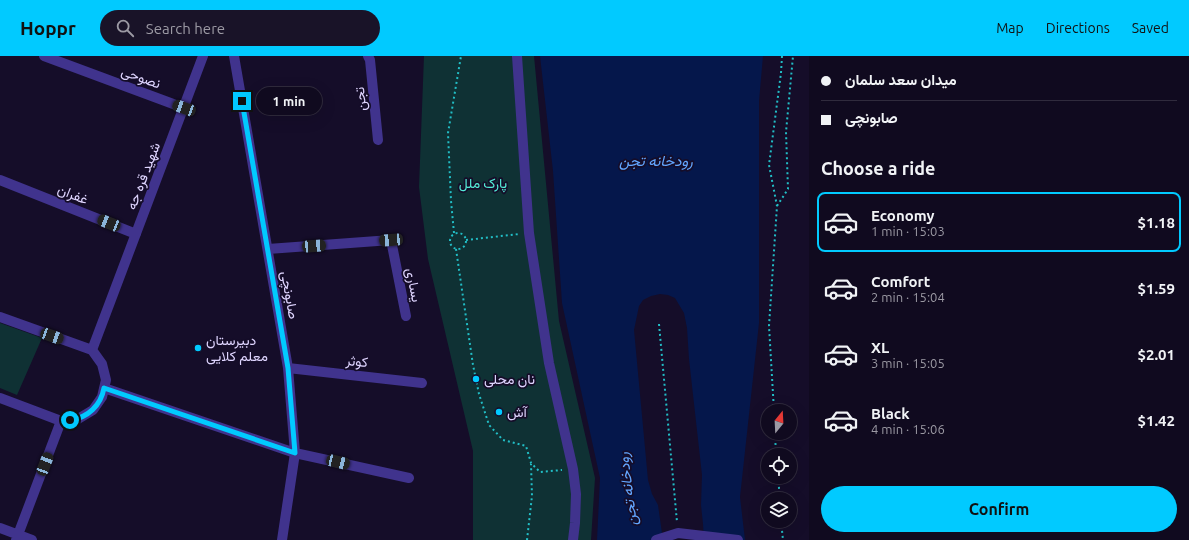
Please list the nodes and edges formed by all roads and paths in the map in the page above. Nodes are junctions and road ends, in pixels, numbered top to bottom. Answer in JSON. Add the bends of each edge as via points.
{"nodes":[{"id":1,"x":44,"y":56,"type":"edge"},
{"id":2,"x":204,"y":56,"type":"edge"},
{"id":3,"x":234,"y":56,"type":"edge"},
{"id":4,"x":368,"y":56,"type":"edge"},
{"id":5,"x":461,"y":56,"type":"edge"},
{"id":6,"x":517,"y":56,"type":"edge"},
{"id":7,"x":782,"y":56,"type":"edge"},
{"id":8,"x":793,"y":56,"type":"edge"},
{"id":9,"x":184,"y":108,"type":"junction"},
{"id":10,"x":378,"y":140,"type":"dead end"},
{"id":11,"x":0,"y":180,"type":"edge"},
{"id":12,"x":777,"y":206,"type":"junction"},
{"id":13,"x":454,"y":233,"type":"junction"},
{"id":14,"x":529,"y":233,"type":"junction"},
{"id":15,"x":136,"y":234,"type":"junction"},
{"id":16,"x":466,"y":240,"type":"junction"},
{"id":17,"x":456,"y":249,"type":"junction"},
{"id":18,"x":268,"y":250,"type":"junction"},
{"id":19,"x":406,"y":316,"type":"dead end"},
{"id":20,"x":0,"y":317,"type":"edge"},
{"id":21,"x":659,"y":324,"type":"dead end"},
{"id":22,"x":92,"y":350,"type":"junction"},
{"id":23,"x":288,"y":368,"type":"junction"},
{"id":24,"x":422,"y":383,"type":"dead end"},
{"id":25,"x":104,"y":388,"type":"junction"},
{"id":26,"x":0,"y":398,"type":"edge"},
{"id":27,"x":774,"y":404,"type":"edge"},
{"id":28,"x":61,"y":421,"type":"junction"},
{"id":29,"x":295,"y":453,"type":"junction"},
{"id":30,"x":532,"y":463,"type":"junction"},
{"id":31,"x":573,"y":469,"type":"junction"},
{"id":32,"x":409,"y":478,"type":"dead end"},
{"id":33,"x":0,"y":528,"type":"edge"},
{"id":34,"x":782,"y":528,"type":"edge"},
{"id":35,"x":678,"y":533,"type":"junction"},
{"id":36,"x":17,"y":537,"type":"edge"},
{"id":37,"x":32,"y":540,"type":"edge"},
{"id":38,"x":282,"y":540,"type":"edge"},
{"id":39,"x":527,"y":540,"type":"edge"},
{"id":40,"x":573,"y":540,"type":"edge"},
{"id":41,"x":656,"y":540,"type":"edge"},
{"id":42,"x":738,"y":540,"type":"edge"},
{"id":43,"x":783,"y":540,"type":"edge"}],
"edges":[{"from":1,"to":9,"type":"street","name":"نصوحی"},
{"from":2,"to":9,"type":"street","name":"شهید قره جه"},
{"from":3,"to":18,"type":"street","name":"صابونچی"},
{"from":4,"to":10,"type":"street","name":"تجن"},
{"from":5,"to":13,"type":"path","via":[[448,133]]},
{"from":6,"to":14,"type":"street"},
{"from":7,"to":12,"type":"path","via":[[769,165]]},
{"from":8,"to":12,"type":"path","via":[[786,132],[788,189]]},
{"from":9,"to":15,"type":"street","name":"شهید قره جه"},
{"from":11,"to":15,"type":"street","name":"غفران"},
{"from":12,"to":27,"type":"path","via":[[769,326]]},
{"from":13,"to":16,"type":"path","via":[[462,233]]},
{"from":13,"to":17,"type":"path","via":[[450,237],[450,243]]},
{"from":14,"to":16,"type":"path"},
{"from":14,"to":31,"type":"street","via":[[549,363]]},
{"from":15,"to":22,"type":"street","name":"شهید قره جه"},
{"from":16,"to":17,"type":"path","via":[[464,247]]},
{"from":17,"to":30,"type":"path","via":[[473,365],[489,425],[503,440],[526,446]]},
{"from":18,"to":19,"type":"street","name":"یساری","via":[[391,240]]},
{"from":18,"to":23,"type":"street","name":"صابونچی"},
{"from":20,"to":22,"type":"street"},
{"from":21,"to":35,"type":"path"},
{"from":22,"to":25,"type":"street","via":[[102,364],[106,380]]},
{"from":23,"to":24,"type":"street","name":"کوثر"},
{"from":23,"to":29,"type":"street","name":"صابونچی"},
{"from":25,"to":28,"type":"street","via":[[102,397],[93,410],[78,419]]},
{"from":25,"to":29,"type":"street"},
{"from":26,"to":28,"type":"street"},
{"from":28,"to":36,"type":"street"},
{"from":29,"to":32,"type":"street"},
{"from":29,"to":38,"type":"street","name":"صابونچی"},
{"from":30,"to":31,"type":"path","via":[[540,472]]},
{"from":30,"to":39,"type":"path","via":[[532,496]]},
{"from":31,"to":40,"type":"street","via":[[576,494]]},
{"from":33,"to":36,"type":"street"},
{"from":34,"to":43,"type":"path"},
{"from":35,"to":41,"type":"street"},
{"from":35,"to":42,"type":"street"},
{"from":36,"to":37,"type":"street"}]}
